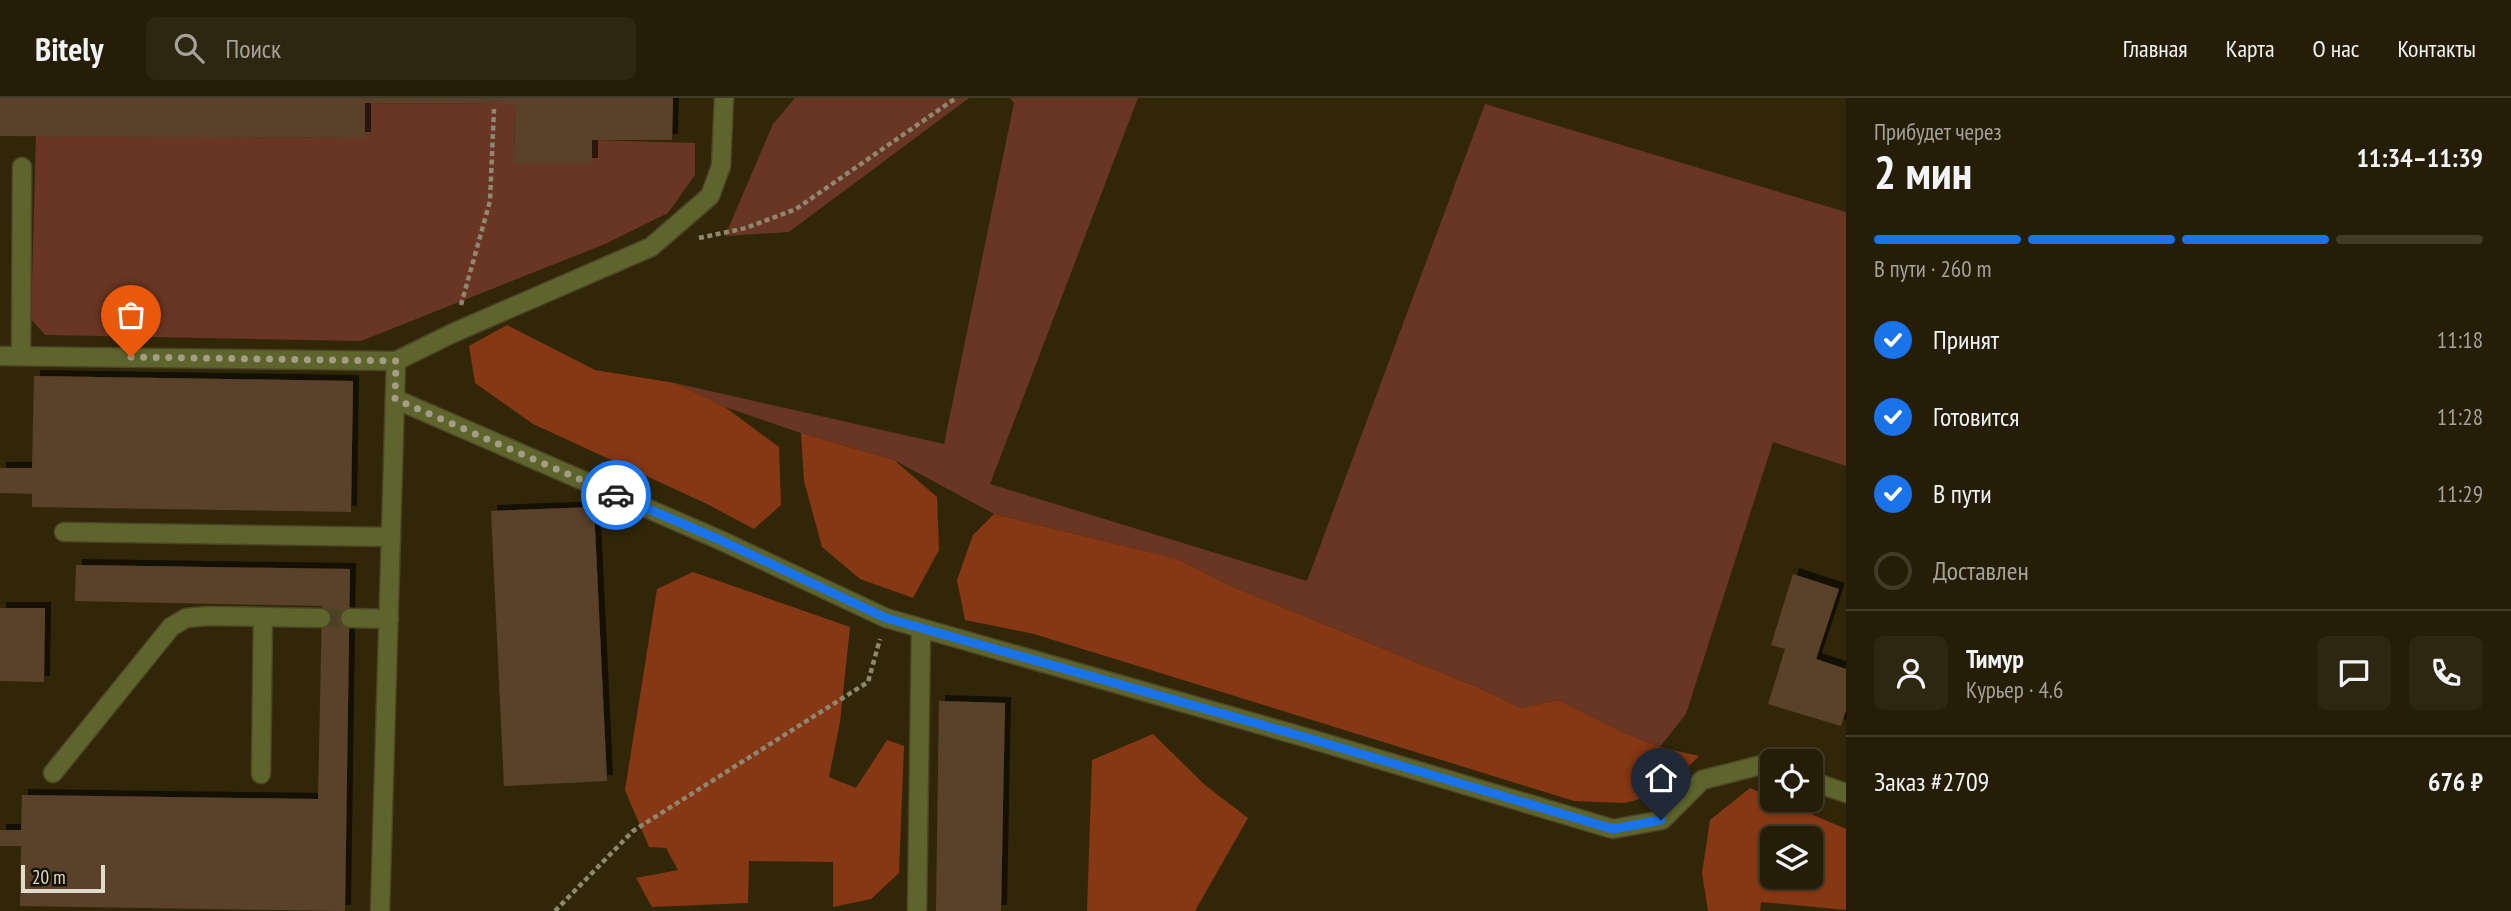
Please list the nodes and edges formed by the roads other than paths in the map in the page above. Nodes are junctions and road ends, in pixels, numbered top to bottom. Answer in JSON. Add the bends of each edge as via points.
{"nodes":[{"id":1,"x":724,"y":98,"type":"edge"},
{"id":2,"x":22,"y":167,"type":"dead end"},
{"id":3,"x":0,"y":356,"type":"edge"},
{"id":4,"x":20,"y":356,"type":"junction"},
{"id":5,"x":396,"y":361,"type":"junction"},
{"id":6,"x":395,"y":399,"type":"junction"},
{"id":7,"x":64,"y":532,"type":"dead end"},
{"id":8,"x":391,"y":537,"type":"junction"},
{"id":9,"x":263,"y":617,"type":"junction"},
{"id":10,"x":321,"y":618,"type":"tunnel mouth"},
{"id":11,"x":350,"y":618,"type":"tunnel mouth"},
{"id":12,"x":389,"y":619,"type":"junction"},
{"id":13,"x":921,"y":628,"type":"junction"},
{"id":14,"x":1760,"y":765,"type":"edge"},
{"id":15,"x":53,"y":773,"type":"dead end"},
{"id":16,"x":261,"y":774,"type":"dead end"},
{"id":17,"x":1823,"y":785,"type":"edge"},
{"id":18,"x":1846,"y":793,"type":"edge"},
{"id":19,"x":380,"y":911,"type":"edge"},
{"id":20,"x":917,"y":911,"type":"edge"}],
"edges":[{"from":1,"to":5,"type":"lane","via":[[721,166],[710,195],[651,247]]},
{"from":2,"to":4,"type":"lane"},
{"from":3,"to":4,"type":"lane"},
{"from":4,"to":5,"type":"lane"},
{"from":5,"to":6,"type":"lane"},
{"from":6,"to":8,"type":"lane"},
{"from":6,"to":13,"type":"lane","via":[[720,540],[886,618]]},
{"from":7,"to":8,"type":"lane"},
{"from":8,"to":12,"type":"lane"},
{"from":9,"to":10,"type":"lane"},
{"from":9,"to":15,"type":"lane","via":[[186,618],[171,627]]},
{"from":9,"to":16,"type":"lane"},
{"from":11,"to":12,"type":"lane"},
{"from":12,"to":19,"type":"lane"},
{"from":13,"to":14,"type":"lane","via":[[1613,829],[1661,820],[1702,780]]},
{"from":13,"to":20,"type":"lane"},
{"from":17,"to":18,"type":"lane"}]}
